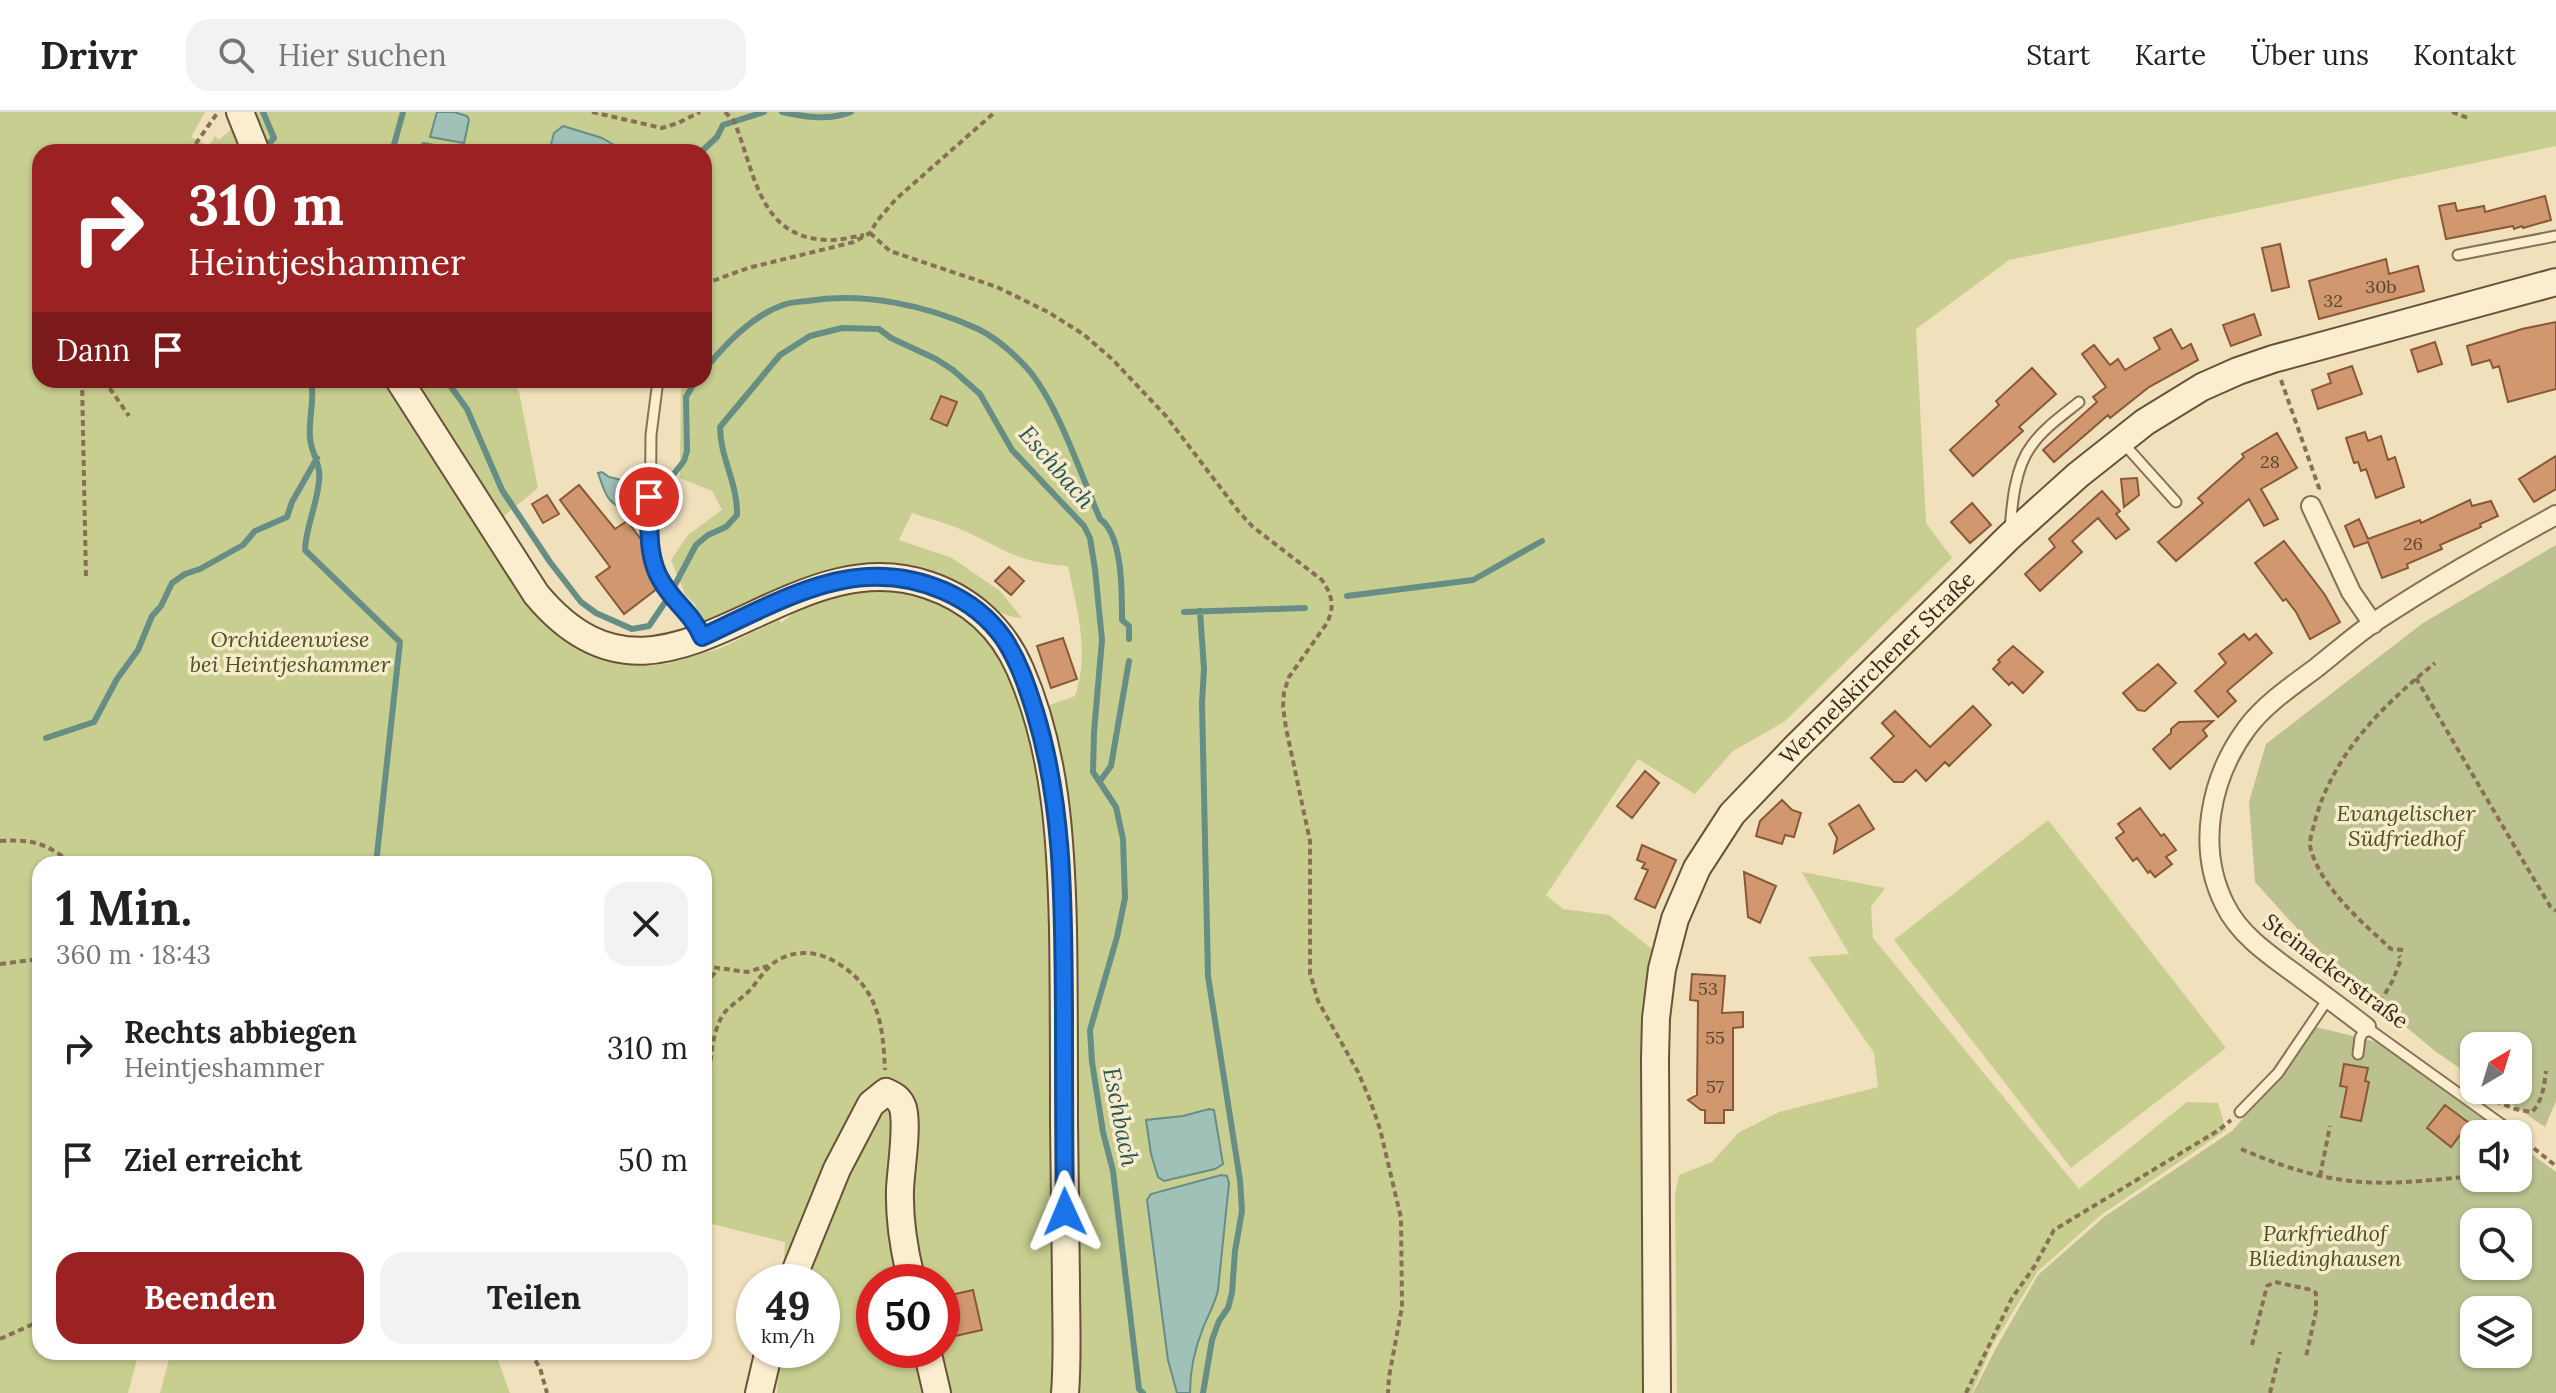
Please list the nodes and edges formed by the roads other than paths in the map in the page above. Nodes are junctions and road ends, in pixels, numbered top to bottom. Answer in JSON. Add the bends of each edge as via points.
{"nodes":[{"id":1,"x":240,"y":112,"type":"edge"},
{"id":2,"x":253,"y":144,"type":"edge"},
{"id":3,"x":2556,"y":236,"type":"edge"},
{"id":4,"x":2458,"y":255,"type":"dead end"},
{"id":5,"x":2556,"y":282,"type":"edge"},
{"id":6,"x":404,"y":388,"type":"edge"},
{"id":7,"x":657,"y":388,"type":"edge"},
{"id":8,"x":2079,"y":402,"type":"dead end"},
{"id":9,"x":2122,"y":441,"type":"junction"},
{"id":10,"x":2176,"y":502,"type":"dead end"},
{"id":11,"x":2311,"y":506,"type":"dead end"},
{"id":12,"x":2556,"y":515,"type":"edge"},
{"id":13,"x":2009,"y":537,"type":"junction"},
{"id":14,"x":2373,"y":624,"type":"junction"},
{"id":15,"x":702,"y":637,"type":"junction"},
{"id":16,"x":2328,"y":999,"type":"junction"},
{"id":17,"x":2366,"y":1027,"type":"junction"},
{"id":18,"x":2358,"y":1054,"type":"dead end"},
{"id":19,"x":2240,"y":1112,"type":"road end"},
{"id":20,"x":2496,"y":1120,"type":"edge"},
{"id":21,"x":798,"y":1264,"type":"edge"},
{"id":22,"x":909,"y":1264,"type":"edge"},
{"id":23,"x":765,"y":1368,"type":"edge"},
{"id":24,"x":931,"y":1368,"type":"edge"},
{"id":25,"x":759,"y":1393,"type":"edge"},
{"id":26,"x":937,"y":1393,"type":"edge"},
{"id":27,"x":1065,"y":1393,"type":"edge"},
{"id":28,"x":1657,"y":1393,"type":"edge"}],
"edges":[{"from":1,"to":2,"type":"main road"},
{"from":3,"to":4,"type":"lane"},
{"from":5,"to":9,"type":"main road","name":"Wermelskirchener Straße","via":[[2238,371],[2202,387]]},
{"from":6,"to":15,"type":"main road","via":[[527,580],[559,619],[592,642],[628,651],[667,649]]},
{"from":7,"to":15,"type":"lane","via":[[650,545],[657,573]]},
{"from":8,"to":13,"type":"lane","via":[[2029,448],[2014,493]]},
{"from":9,"to":10,"type":"lane"},
{"from":9,"to":13,"type":"main road","name":"Wermelskirchener Straße"},
{"from":11,"to":14,"type":"street","via":[[2341,573]]},
{"from":12,"to":14,"type":"street","name":"Steinackerstraße"},
{"from":13,"to":28,"type":"main road","name":"Wermelskirchener Straße","via":[[1732,814],[1685,894],[1662,969],[1656,1018]]},
{"from":14,"to":16,"type":"street","name":"Steinackerstraße","via":[[2248,726],[2230,756],[2210,819],[2209,850],[2225,907],[2261,949]]},
{"from":15,"to":27,"type":"main road","via":[[824,585],[893,578],[934,587],[975,609],[997,630],[1020,667],[1044,742],[1060,837]]},
{"from":16,"to":17,"type":"street","name":"Steinackerstraße"},
{"from":16,"to":19,"type":"lane","via":[[2278,1073]]},
{"from":17,"to":18,"type":"lane"},
{"from":17,"to":20,"type":"lane","name":"Steinackerstraße"},
{"from":21,"to":22,"type":"main road","via":[[837,1169],[871,1104],[886,1092],[897,1097],[905,1118],[900,1191]]},
{"from":23,"to":25,"type":"main road"},
{"from":24,"to":26,"type":"main road"}]}
